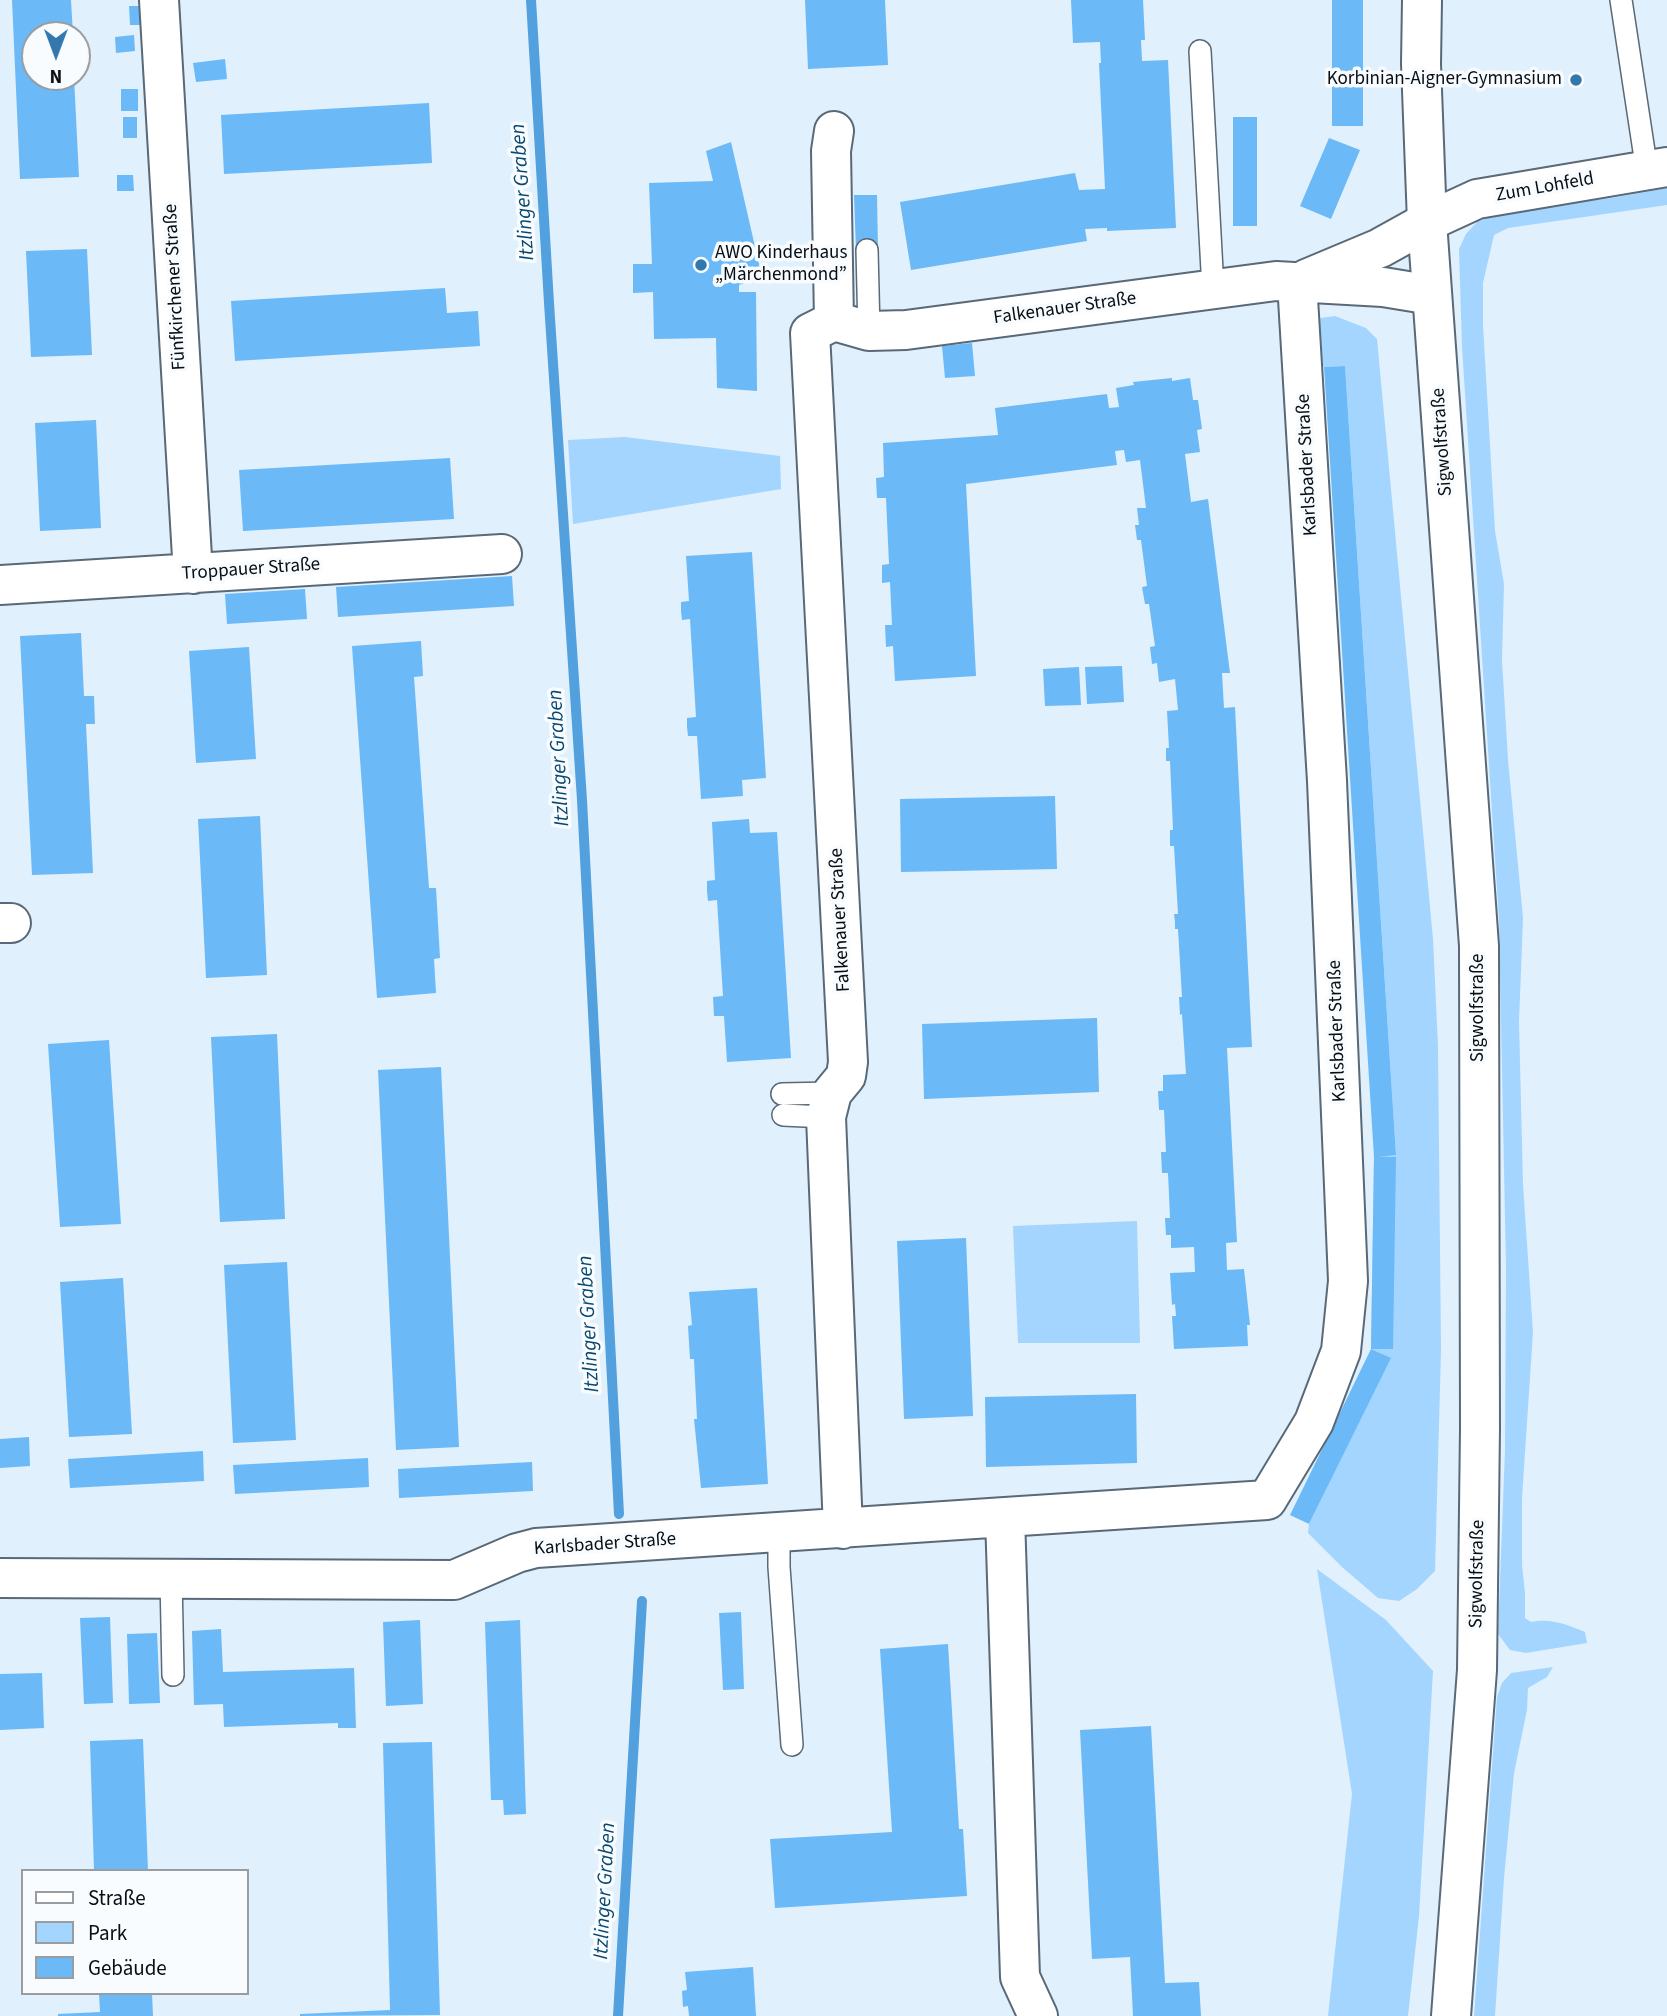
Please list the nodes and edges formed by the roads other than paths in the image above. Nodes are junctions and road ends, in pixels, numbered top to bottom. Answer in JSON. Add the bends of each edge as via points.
{"nodes":[{"id":1,"x":159,"y":0,"type":"edge"},
{"id":2,"x":1422,"y":0,"type":"edge"},
{"id":3,"x":1621,"y":0,"type":"edge"},
{"id":4,"x":1199,"y":51,"type":"dead end"},
{"id":5,"x":834,"y":131,"type":"dead end"},
{"id":6,"x":1657,"y":169,"type":"edge"},
{"id":7,"x":1427,"y":222,"type":"junction"},
{"id":8,"x":867,"y":250,"type":"dead end"},
{"id":9,"x":1297,"y":282,"type":"junction"},
{"id":10,"x":1213,"y":289,"type":"junction"},
{"id":11,"x":1432,"y":295,"type":"junction"},
{"id":12,"x":852,"y":326,"type":"junction"},
{"id":13,"x":502,"y":554,"type":"dead end"},
{"id":14,"x":193,"y":574,"type":"junction"},
{"id":15,"x":0,"y":585,"type":"edge"},
{"id":16,"x":782,"y":1104,"type":"dead end"},
{"id":17,"x":829,"y":1105,"type":"junction"},
{"id":18,"x":1005,"y":1517,"type":"junction"},
{"id":19,"x":843,"y":1529,"type":"junction"},
{"id":20,"x":779,"y":1533,"type":"junction"},
{"id":21,"x":0,"y":1578,"type":"edge"},
{"id":22,"x":171,"y":1578,"type":"junction"},
{"id":23,"x":173,"y":1675,"type":"dead end"},
{"id":24,"x":792,"y":1745,"type":"dead end"},
{"id":25,"x":1038,"y":2016,"type":"edge"},
{"id":26,"x":1451,"y":2016,"type":"edge"}],
"edges":[{"from":1,"to":14,"type":"street","name":"Fünfkirchener Straße"},
{"from":2,"to":7,"type":"street","name":"Sigwolfstraße"},
{"from":3,"to":6,"type":"lane"},
{"from":4,"to":10,"type":"lane"},
{"from":5,"to":12,"type":"street","via":[[831,151]]},
{"from":6,"to":7,"type":"street","name":"Zum Lohfeld","via":[[1477,200]]},
{"from":7,"to":9,"type":"street","name":"Falkenauer Straße","via":[[1380,248]]},
{"from":7,"to":11,"type":"street","name":"Sigwolfstraße"},
{"from":8,"to":12,"type":"lane"},
{"from":9,"to":10,"type":"street","name":"Falkenauer Straße"},
{"from":9,"to":11,"type":"street","name":"Falkenauer Straße"},
{"from":9,"to":18,"type":"street","name":"Karlsbader Straße","via":[[1327,781],[1348,1281],[1341,1351],[1314,1422],[1267,1500]]},
{"from":10,"to":12,"type":"street","name":"Falkenauer Straße","via":[[906,330]]},
{"from":11,"to":26,"type":"street","name":"Sigwolfstraße","via":[[1479,946],[1477,1670]]},
{"from":12,"to":17,"type":"street","name":"Falkenauer Straße","via":[[810,333],[848,1062],[846,1076]]},
{"from":13,"to":14,"type":"street","name":"Troppauer Straße"},
{"from":14,"to":15,"type":"street","name":"Troppauer Straße"},
{"from":16,"to":17,"type":"lane"},
{"from":17,"to":19,"type":"street"},
{"from":18,"to":19,"type":"street","name":"Karlsbader Straße"},
{"from":18,"to":25,"type":"street","via":[[1020,1977]]},
{"from":19,"to":20,"type":"street","name":"Karlsbader Straße"},
{"from":20,"to":22,"type":"street","name":"Karlsbader Straße","via":[[536,1548],[454,1580]]},
{"from":20,"to":24,"type":"lane"},
{"from":21,"to":22,"type":"street","name":"Karlsbader Straße"},
{"from":22,"to":23,"type":"lane"}]}
